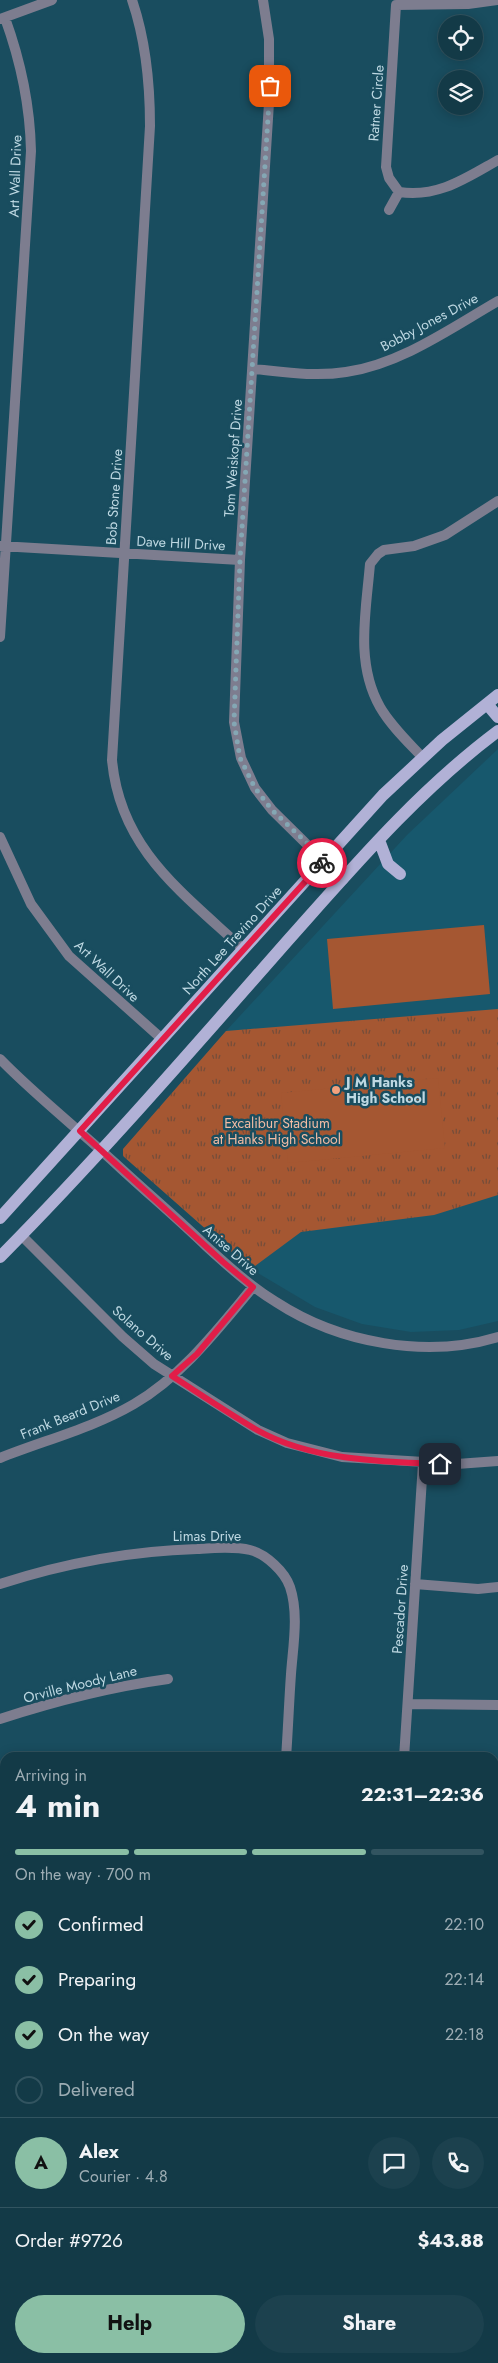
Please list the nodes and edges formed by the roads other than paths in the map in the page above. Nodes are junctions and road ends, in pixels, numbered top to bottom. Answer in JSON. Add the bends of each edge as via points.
{"nodes":[{"id":1,"x":52,"y":0,"type":"edge"},
{"id":2,"x":132,"y":0,"type":"edge"},
{"id":3,"x":263,"y":0,"type":"edge"},
{"id":4,"x":497,"y":0,"type":"edge"},
{"id":5,"x":2,"y":18,"type":"edge"},
{"id":6,"x":498,"y":160,"type":"edge"},
{"id":7,"x":399,"y":192,"type":"junction"},
{"id":8,"x":389,"y":210,"type":"dead end"},
{"id":9,"x":498,"y":301,"type":"edge"},
{"id":10,"x":254,"y":369,"type":"junction"},
{"id":11,"x":498,"y":501,"type":"edge"},
{"id":12,"x":3,"y":546,"type":"edge"},
{"id":13,"x":124,"y":553,"type":"junction"},
{"id":14,"x":240,"y":560,"type":"junction"},
{"id":15,"x":0,"y":638,"type":"edge"},
{"id":16,"x":498,"y":696,"type":"edge"},
{"id":17,"x":487,"y":704,"type":"junction"},
{"id":18,"x":498,"y":717,"type":"edge"},
{"id":19,"x":498,"y":731,"type":"edge"},
{"id":20,"x":422,"y":758,"type":"junction"},
{"id":21,"x":0,"y":837,"type":"edge"},
{"id":22,"x":379,"y":840,"type":"junction"},
{"id":23,"x":325,"y":860,"type":"junction"},
{"id":24,"x":400,"y":874,"type":"dead end"},
{"id":25,"x":343,"y":880,"type":"junction"},
{"id":26,"x":243,"y":949,"type":"junction"},
{"id":27,"x":162,"y":1039,"type":"junction"},
{"id":28,"x":0,"y":1059,"type":"edge"},
{"id":29,"x":80,"y":1131,"type":"junction"},
{"id":30,"x":101,"y":1150,"type":"junction"},
{"id":31,"x":0,"y":1218,"type":"edge"},
{"id":32,"x":21,"y":1235,"type":"junction"},
{"id":33,"x":0,"y":1257,"type":"edge"},
{"id":34,"x":253,"y":1287,"type":"junction"},
{"id":35,"x":498,"y":1337,"type":"edge"},
{"id":36,"x":172,"y":1376,"type":"junction"},
{"id":37,"x":0,"y":1458,"type":"edge"},
{"id":38,"x":498,"y":1461,"type":"edge"},
{"id":39,"x":423,"y":1463,"type":"junction"},
{"id":40,"x":0,"y":1584,"type":"edge"},
{"id":41,"x":415,"y":1584,"type":"junction"},
{"id":42,"x":498,"y":1588,"type":"edge"},
{"id":43,"x":168,"y":1679,"type":"dead end"},
{"id":44,"x":409,"y":1704,"type":"junction"},
{"id":45,"x":498,"y":1705,"type":"edge"},
{"id":46,"x":0,"y":1720,"type":"edge"},
{"id":47,"x":286,"y":1752,"type":"edge"},
{"id":48,"x":405,"y":1752,"type":"edge"}],
"edges":[{"from":1,"to":5,"type":"street"},
{"from":2,"to":13,"type":"street","name":"Bob Stone Drive","via":[[145,49],[150,126]]},
{"from":3,"to":10,"type":"street","name":"Tom Weiskopf Drive","via":[[271,68]]},
{"from":4,"to":7,"type":"street","name":"Ratner Circle","via":[[468,4],[396,5],[386,167],[388,178]]},
{"from":5,"to":12,"type":"street","name":"Art Wall Drive","via":[[21,64],[28,102],[31,151]]},
{"from":6,"to":7,"type":"street","via":[[445,189],[412,194]]},
{"from":7,"to":8,"type":"street"},
{"from":9,"to":10,"type":"street","name":"Bobby Jones Drive","via":[[394,358],[358,370],[327,374]]},
{"from":10,"to":14,"type":"street","name":"Tom Weiskopf Drive"},
{"from":11,"to":20,"type":"street","via":[[445,536],[414,546],[384,550],[370,564],[363,639],[370,684],[381,709]]},
{"from":12,"to":13,"type":"street","name":"Dave Hill Drive"},
{"from":12,"to":15,"type":"street","name":"Art Wall Drive"},
{"from":13,"to":14,"type":"street","name":"Dave Hill Drive"},
{"from":13,"to":26,"type":"street","name":"Bob Stone Drive","via":[[112,760],[118,799],[136,839],[161,873]]},
{"from":14,"to":23,"type":"street","name":"Tom Weiskopf Drive","via":[[233,704],[240,758],[255,788],[272,810]]},
{"from":16,"to":17,"type":"main road","name":"North Lee Trevino Drive"},
{"from":17,"to":18,"type":"main road"},
{"from":17,"to":20,"type":"main road","name":"North Lee Trevino Drive"},
{"from":19,"to":22,"type":"main road","via":[[428,790]]},
{"from":20,"to":23,"type":"main road","name":"North Lee Trevino Drive","via":[[383,795]]},
{"from":21,"to":27,"type":"street","name":"Art Wall Drive","via":[[30,904],[69,956]]},
{"from":22,"to":24,"type":"main road","via":[[388,864]]},
{"from":22,"to":25,"type":"main road"},
{"from":23,"to":25,"type":"street","name":"Tom Weiskopf Drive"},
{"from":23,"to":26,"type":"main road","name":"North Lee Trevino Drive"},
{"from":25,"to":30,"type":"main road"},
{"from":26,"to":27,"type":"main road","name":"North Lee Trevino Drive"},
{"from":27,"to":29,"type":"main road","name":"North Lee Trevino Drive"},
{"from":28,"to":29,"type":"street","name":"Anise Drive"},
{"from":29,"to":30,"type":"street","name":"Anise Drive"},
{"from":29,"to":31,"type":"main road","name":"North Lee Trevino Drive"},
{"from":30,"to":32,"type":"main road"},
{"from":30,"to":34,"type":"street","name":"Anise Drive"},
{"from":32,"to":33,"type":"main road"},
{"from":32,"to":36,"type":"street","name":"Solano Drive","via":[[123,1337]]},
{"from":34,"to":35,"type":"street","name":"Anise Drive","via":[[277,1304],[323,1326],[391,1344],[438,1347]]},
{"from":34,"to":36,"type":"street","name":"Frank Beard Drive","via":[[197,1354]]},
{"from":36,"to":37,"type":"street","name":"Frank Beard Drive","via":[[116,1414]]},
{"from":36,"to":39,"type":"street","name":"Solano Drive","via":[[258,1430],[287,1443],[342,1456]]},
{"from":38,"to":39,"type":"street","name":"Solano Drive"},
{"from":39,"to":41,"type":"street","name":"Pescador Drive"},
{"from":40,"to":47,"type":"street","name":"Limas Drive","via":[[73,1562],[134,1552],[210,1548],[256,1552],[283,1575],[294,1601]]},
{"from":41,"to":42,"type":"street"},
{"from":41,"to":44,"type":"street","name":"Pescador Drive"},
{"from":43,"to":46,"type":"street","name":"Orville Moody Lane","via":[[90,1693]]},
{"from":44,"to":45,"type":"street"},
{"from":44,"to":48,"type":"street","name":"Pescador Drive"}]}
